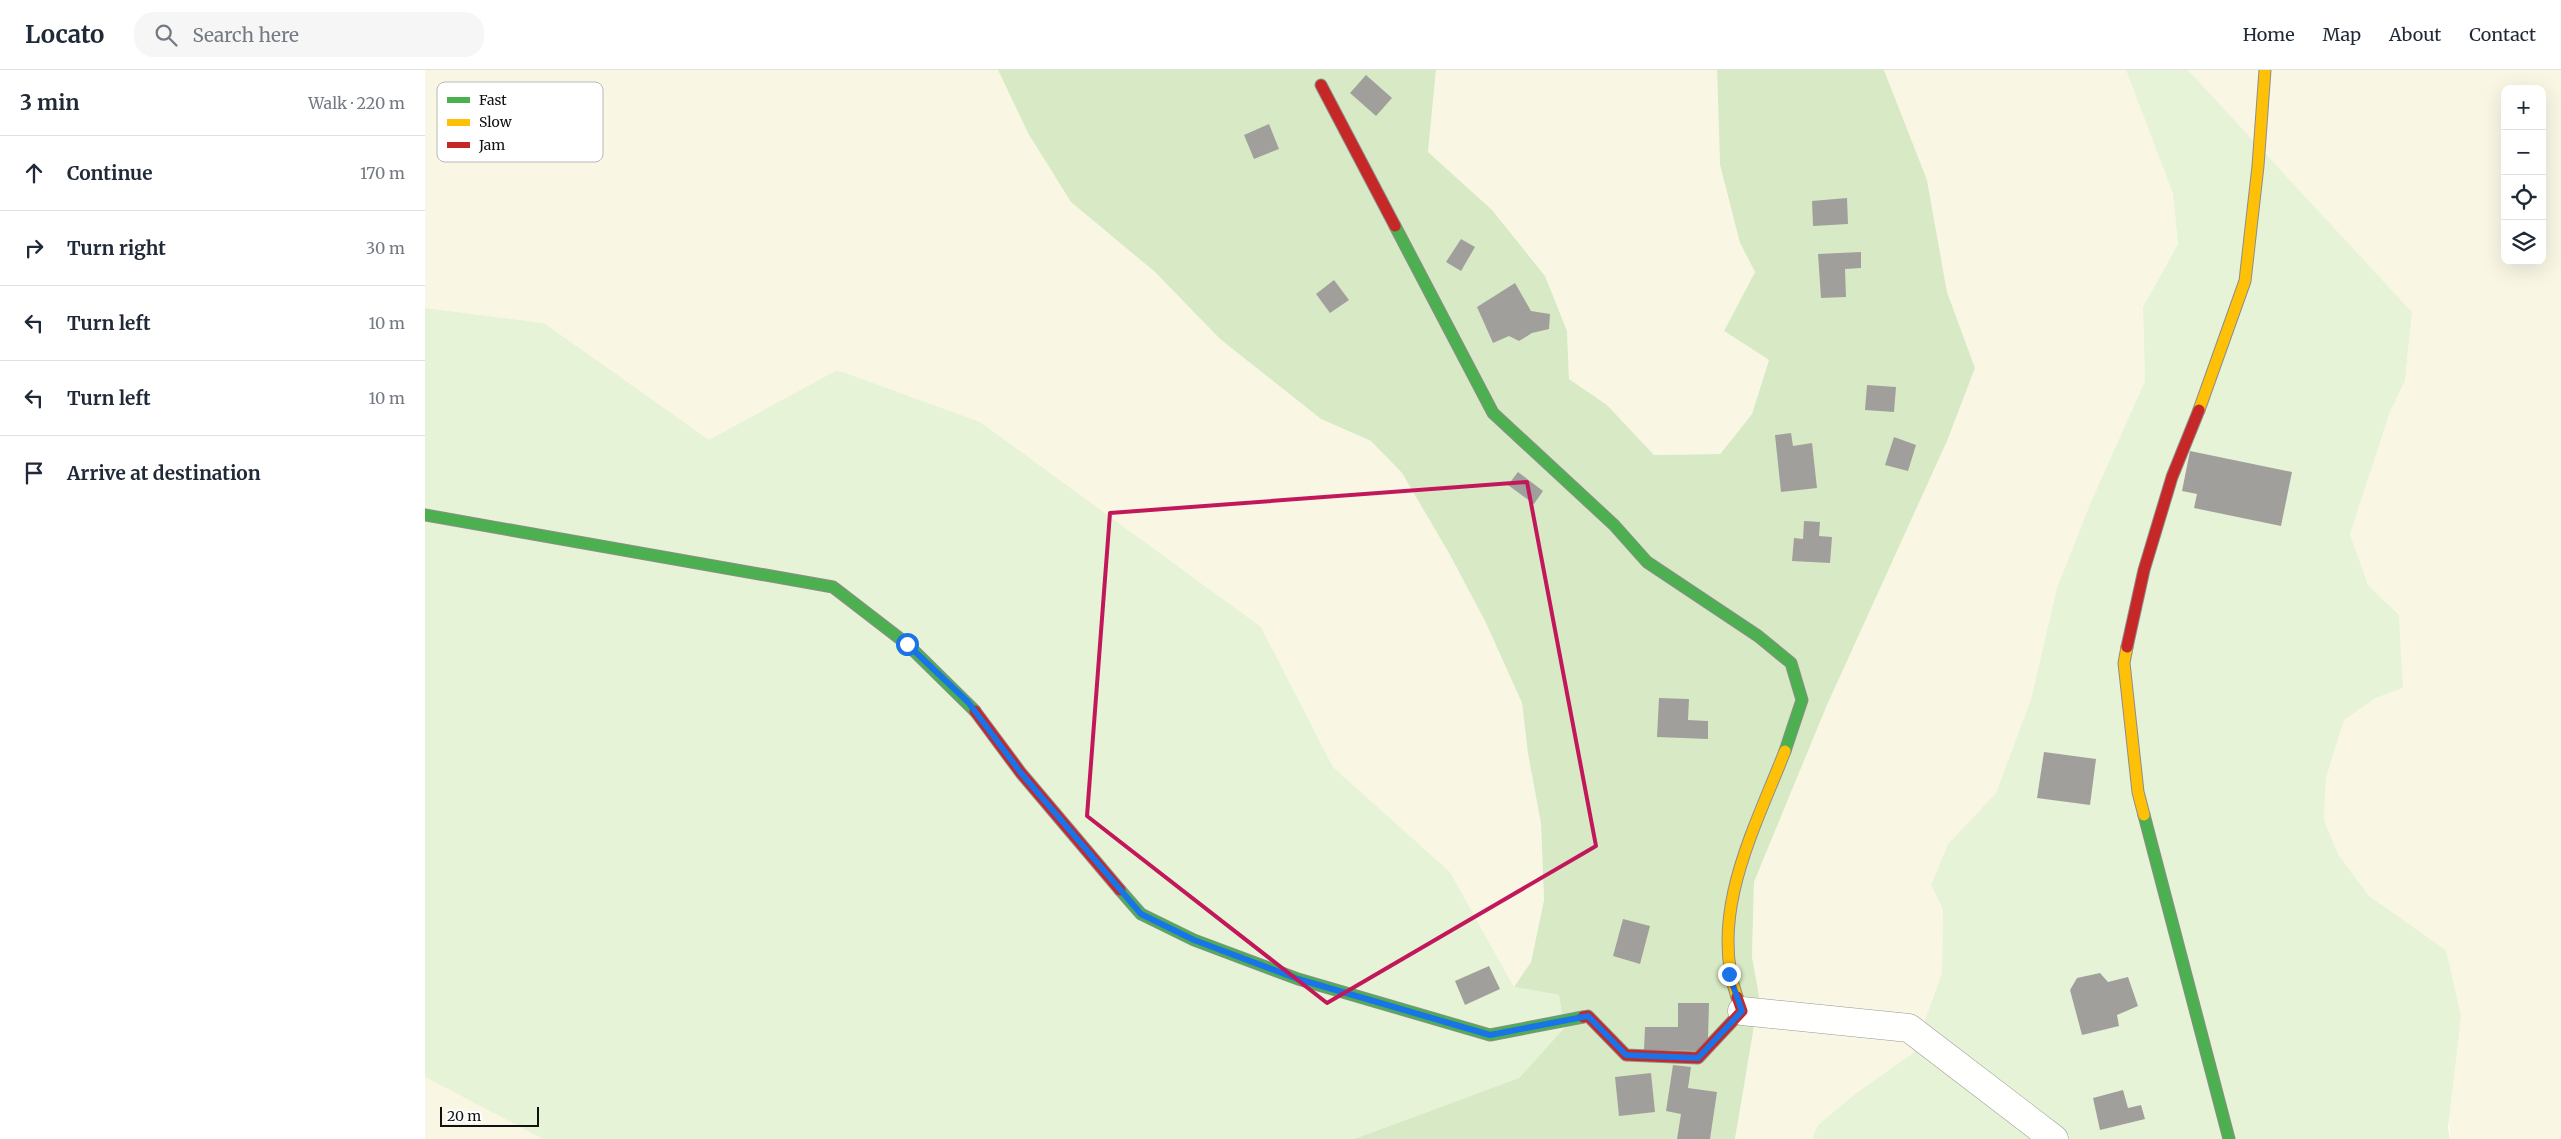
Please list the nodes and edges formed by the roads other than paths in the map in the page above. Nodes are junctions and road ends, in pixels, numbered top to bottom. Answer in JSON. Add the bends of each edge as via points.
{"nodes":[{"id":1,"x":2265,"y":70,"type":"edge"},
{"id":2,"x":1321,"y":85,"type":"dead end"},
{"id":3,"x":425,"y":515,"type":"edge"},
{"id":4,"x":1742,"y":1011,"type":"junction"},
{"id":5,"x":2054,"y":1139,"type":"edge"},
{"id":6,"x":2229,"y":1139,"type":"edge"}],
"edges":[{"from":1,"to":6,"type":"street","via":[[2245,281],[2211,382],[2172,477],[2144,570],[2124,663],[2139,792]]},
{"from":2,"to":4,"type":"street","via":[[1493,412],[1614,525],[1647,562],[1758,636],[1791,662],[1802,700],[1786,750],[1743,856],[1730,903],[1729,974]]},
{"from":3,"to":4,"type":"street","via":[[833,586],[907,644],[968,702],[1021,773],[1141,914],[1194,940],[1298,979],[1490,1035],[1588,1016],[1626,1055],[1698,1058]]},
{"from":4,"to":5,"type":"street","via":[[1909,1028]]}]}
